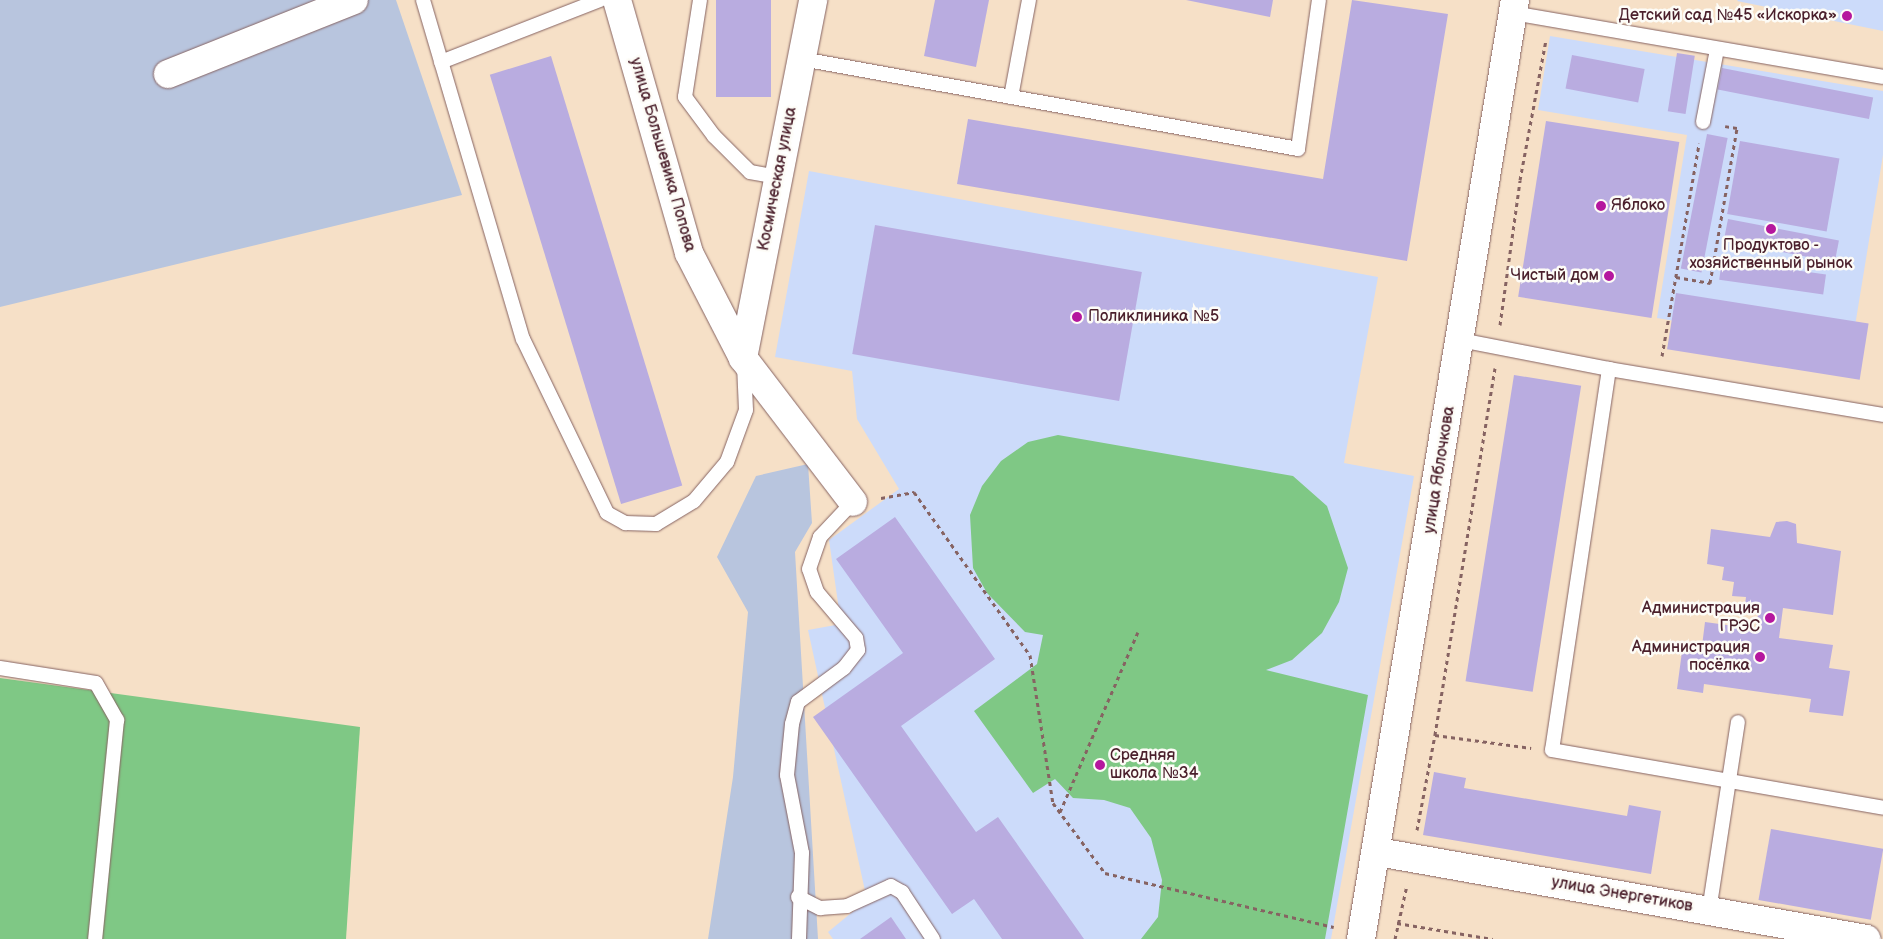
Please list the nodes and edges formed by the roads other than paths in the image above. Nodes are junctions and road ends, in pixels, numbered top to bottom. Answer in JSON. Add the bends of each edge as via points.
{"nodes":[{"id":1,"x":354,"y":0,"type":"edge"},
{"id":2,"x":423,"y":0,"type":"edge"},
{"id":3,"x":600,"y":0,"type":"edge"},
{"id":4,"x":618,"y":0,"type":"edge"},
{"id":5,"x":700,"y":0,"type":"edge"},
{"id":6,"x":813,"y":0,"type":"edge"},
{"id":7,"x":1029,"y":0,"type":"edge"},
{"id":8,"x":1319,"y":0,"type":"edge"},
{"id":9,"x":1514,"y":7,"type":"edge"},
{"id":10,"x":1717,"y":48,"type":"junction"},
{"id":11,"x":802,"y":59,"type":"junction"},
{"id":12,"x":441,"y":62,"type":"junction"},
{"id":13,"x":168,"y":74,"type":"dead end"},
{"id":14,"x":1883,"y":77,"type":"edge"},
{"id":15,"x":1011,"y":97,"type":"junction"},
{"id":16,"x":1703,"y":122,"type":"road end"},
{"id":17,"x":779,"y":177,"type":"junction"},
{"id":18,"x":1462,"y":332,"type":"junction"},
{"id":19,"x":743,"y":358,"type":"junction"},
{"id":20,"x":1608,"y":369,"type":"junction"},
{"id":21,"x":1883,"y":416,"type":"edge"},
{"id":22,"x":854,"y":502,"type":"joint"},
{"id":23,"x":0,"y":668,"type":"edge"},
{"id":24,"x":1738,"y":722,"type":"dead end"},
{"id":25,"x":1729,"y":781,"type":"junction"},
{"id":26,"x":1883,"y":808,"type":"edge"},
{"id":27,"x":1378,"y":852,"type":"junction"},
{"id":28,"x":798,"y":897,"type":"junction"},
{"id":29,"x":1708,"y":911,"type":"junction"},
{"id":30,"x":1362,"y":936,"type":"edge"},
{"id":31,"x":95,"y":939,"type":"edge"},
{"id":32,"x":800,"y":939,"type":"edge"},
{"id":33,"x":933,"y":939,"type":"edge"},
{"id":34,"x":1866,"y":939,"type":"edge"}],
"edges":[{"from":1,"to":13,"type":"street"},
{"from":2,"to":12,"type":"lane"},
{"from":3,"to":12,"type":"lane"},
{"from":4,"to":19,"type":"street","name":"улица Большевика Попова","via":[[688,253]]},
{"from":5,"to":17,"type":"lane","via":[[685,97],[691,110],[750,172]]},
{"from":6,"to":11,"type":"street","name":"Космическая улица"},
{"from":7,"to":15,"type":"lane"},
{"from":8,"to":15,"type":"lane","via":[[1298,149]]},
{"from":9,"to":10,"type":"lane","via":[[1550,20]]},
{"from":9,"to":18,"type":"street","name":"улица Яблочкова"},
{"from":10,"to":14,"type":"lane"},
{"from":10,"to":16,"type":"lane"},
{"from":11,"to":15,"type":"lane"},
{"from":11,"to":17,"type":"street","name":"Космическая улица"},
{"from":12,"to":19,"type":"lane","via":[[523,339],[607,513],[625,523],[656,524],[694,501],[727,462],[746,410]]},
{"from":17,"to":19,"type":"street","name":"Космическая улица"},
{"from":18,"to":20,"type":"lane","via":[[1498,348]]},
{"from":18,"to":27,"type":"street","name":"улица Яблочкова"},
{"from":19,"to":22,"type":"street","name":"улица Большевика Попова"},
{"from":20,"to":21,"type":"lane"},
{"from":20,"to":25,"type":"lane","via":[[1552,750]]},
{"from":22,"to":28,"type":"lane","via":[[820,536],[809,569],[817,592],[856,638],[858,650],[844,668],[798,702],[792,724],[787,775],[802,854]]},
{"from":23,"to":31,"type":"lane","via":[[96,682],[117,720]]},
{"from":24,"to":25,"type":"lane"},
{"from":25,"to":26,"type":"lane"},
{"from":25,"to":29,"type":"lane"},
{"from":27,"to":29,"type":"street","name":"улица Энергетиков"},
{"from":27,"to":30,"type":"street","name":"улица Яблочкова"},
{"from":28,"to":32,"type":"lane"},
{"from":28,"to":33,"type":"lane","via":[[820,908],[847,906],[891,886],[902,892]]},
{"from":29,"to":34,"type":"street","name":"улица Энергетиков"}]}
